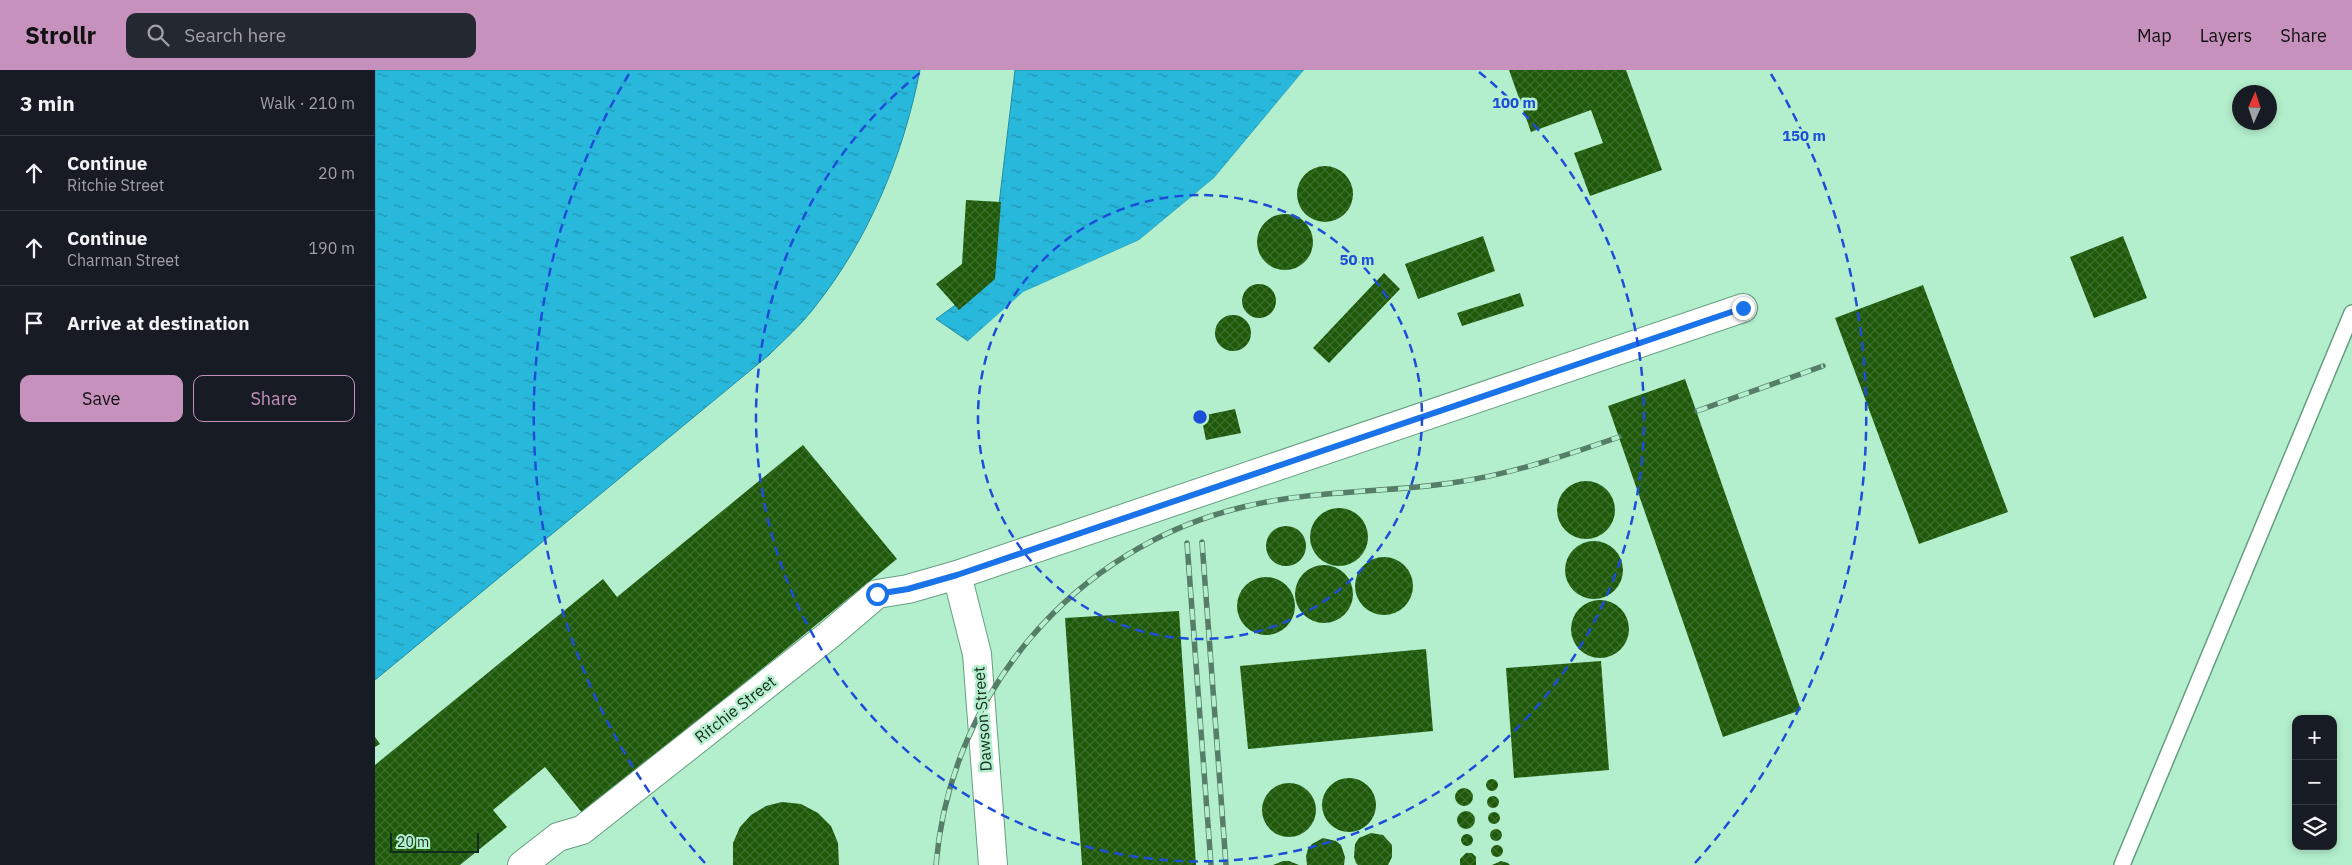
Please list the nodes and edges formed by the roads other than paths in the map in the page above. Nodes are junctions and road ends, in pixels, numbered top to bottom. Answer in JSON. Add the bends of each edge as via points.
{"nodes":[{"id":1,"x":1743,"y":308,"type":"dead end"},
{"id":2,"x":2352,"y":313,"type":"edge"},
{"id":3,"x":957,"y":575,"type":"junction"},
{"id":4,"x":522,"y":865,"type":"edge"},
{"id":5,"x":993,"y":865,"type":"edge"},
{"id":6,"x":2122,"y":865,"type":"edge"}],
"edges":[{"from":1,"to":3,"type":"street","name":"Ritchie Street"},
{"from":2,"to":6,"type":"lane"},
{"from":3,"to":4,"type":"street","name":"Ritchie Street","via":[[877,594],[582,830],[558,837]]},
{"from":3,"to":5,"type":"street","name":"Dawson Street","via":[[977,654]]}]}
